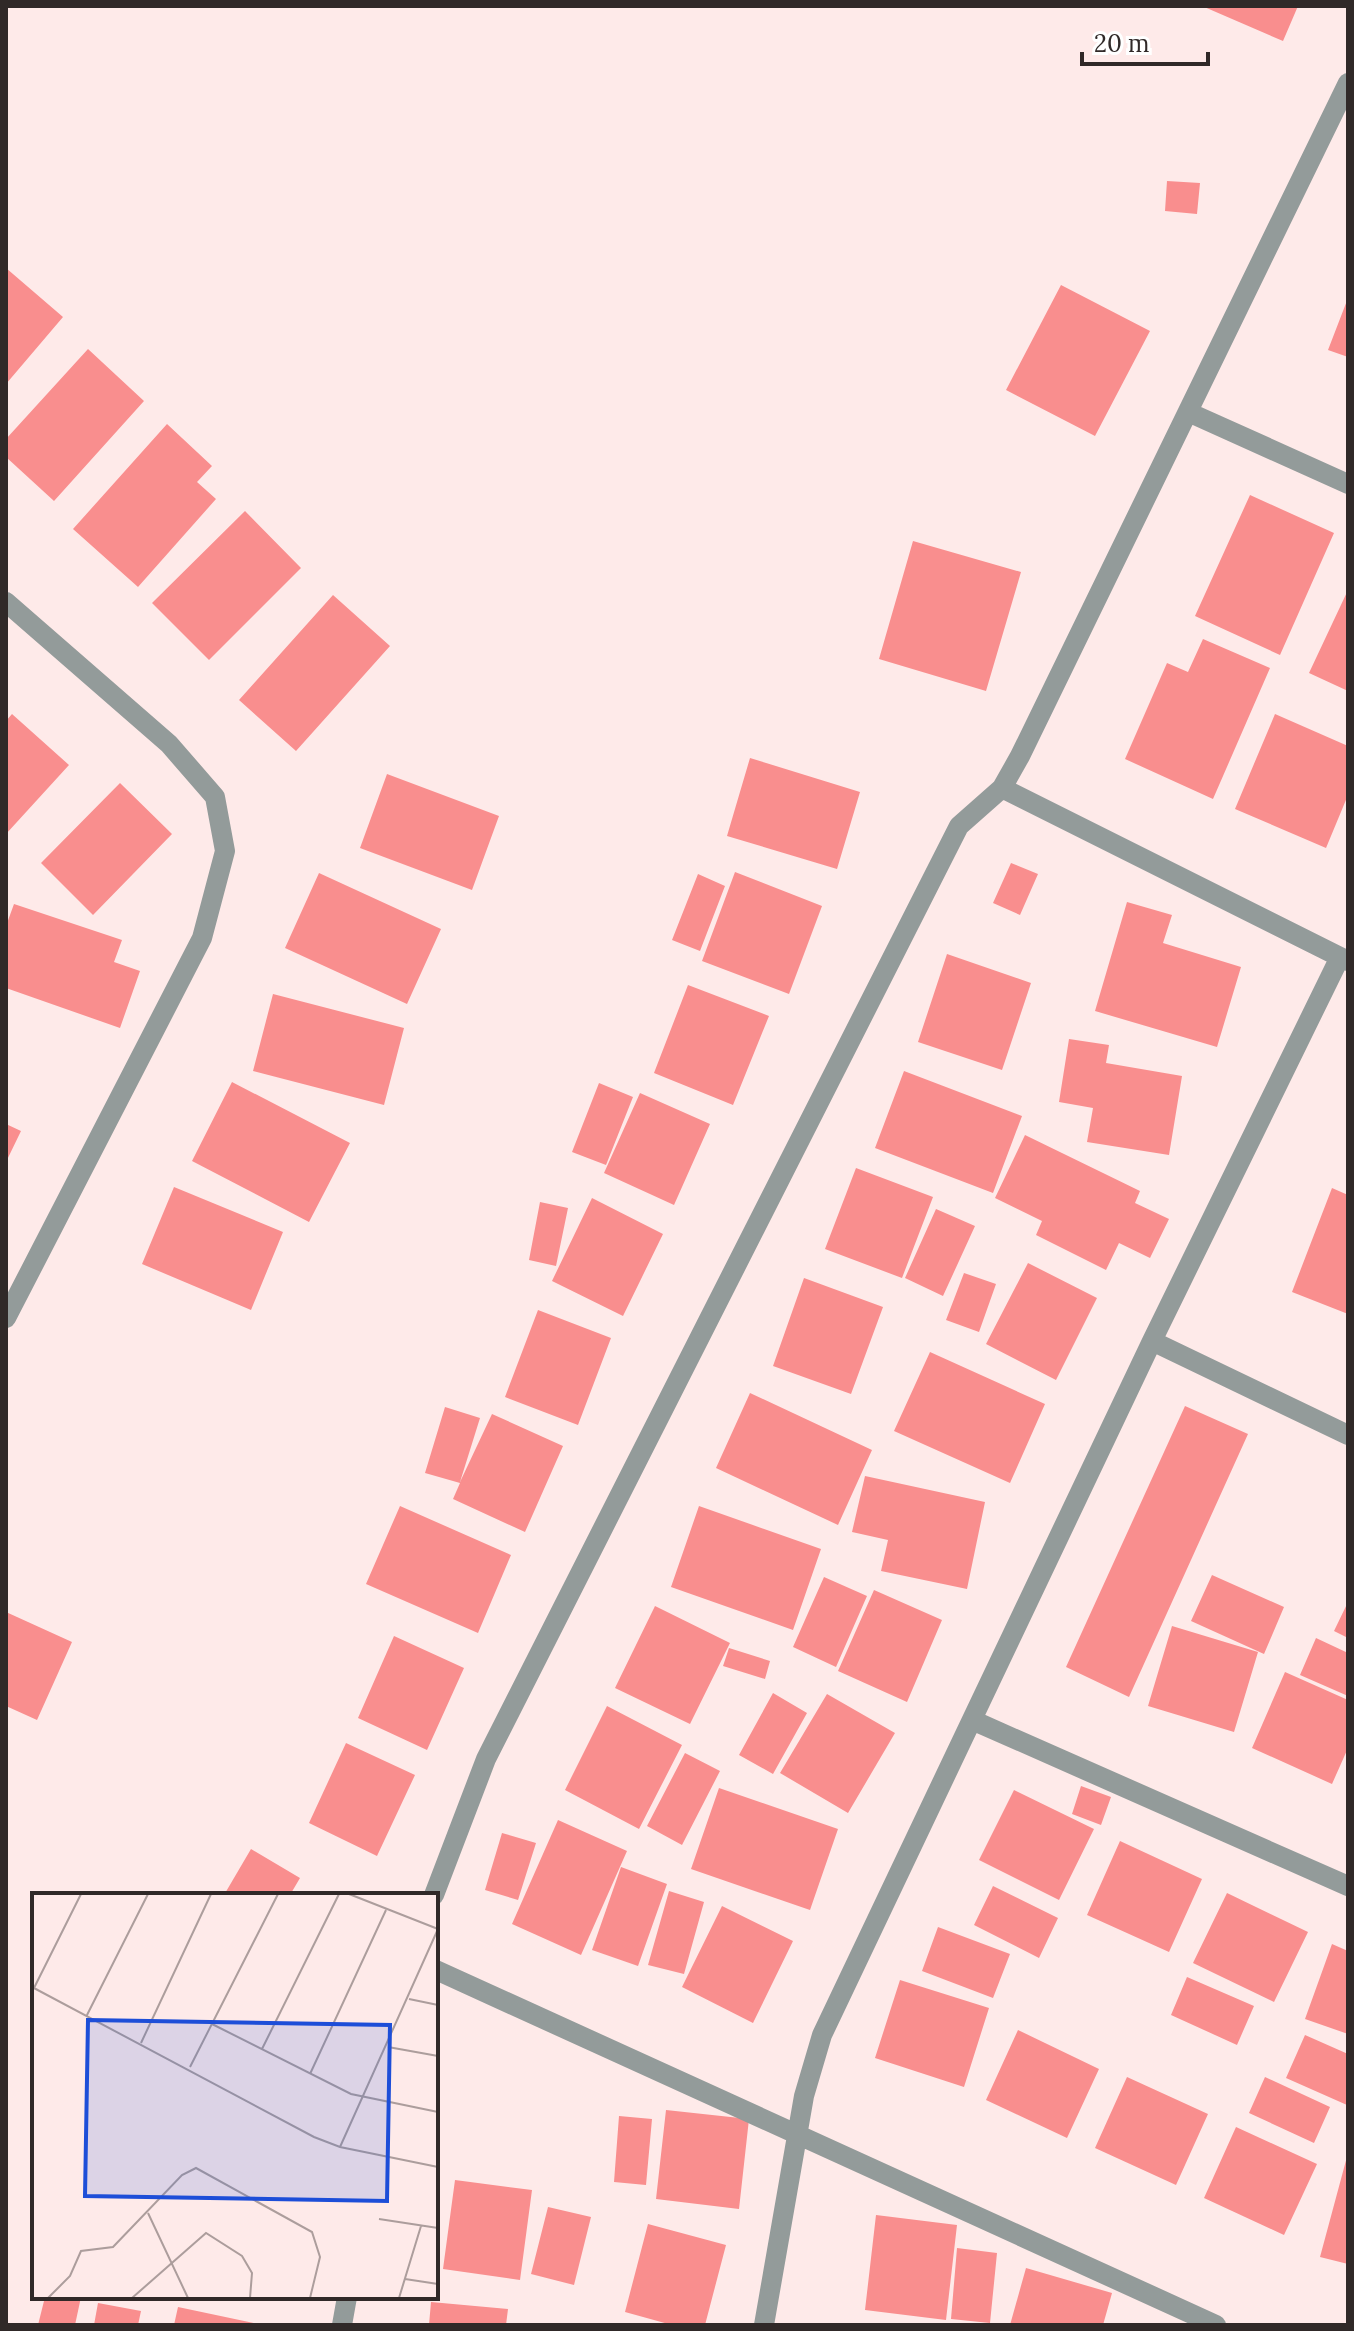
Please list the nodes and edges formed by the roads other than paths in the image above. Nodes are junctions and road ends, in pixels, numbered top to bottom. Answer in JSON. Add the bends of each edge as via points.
{"nodes":[{"id":1,"x":1348,"y":83,"type":"edge"},
{"id":2,"x":1188,"y":412,"type":"junction"},
{"id":3,"x":1348,"y":484,"type":"edge"},
{"id":4,"x":6,"y":602,"type":"edge"},
{"id":5,"x":1002,"y":788,"type":"junction"},
{"id":6,"x":1344,"y":959,"type":"edge"},
{"id":7,"x":6,"y":1318,"type":"edge"},
{"id":8,"x":1152,"y":1341,"type":"junction"},
{"id":9,"x":1348,"y":1435,"type":"edge"},
{"id":10,"x":972,"y":1720,"type":"junction"},
{"id":11,"x":1348,"y":1886,"type":"edge"},
{"id":12,"x":435,"y":1893,"type":"edge"},
{"id":13,"x":438,"y":1971,"type":"edge"},
{"id":14,"x":798,"y":2133,"type":"junction"},
{"id":15,"x":347,"y":2299,"type":"edge"},
{"id":16,"x":1186,"y":2319,"type":"edge"},
{"id":17,"x":342,"y":2325,"type":"edge"},
{"id":18,"x":764,"y":2325,"type":"edge"},
{"id":19,"x":1216,"y":2325,"type":"edge"}],
"edges":[{"from":1,"to":2,"type":"street"},
{"from":2,"to":3,"type":"street"},
{"from":2,"to":5,"type":"street"},
{"from":4,"to":7,"type":"street","via":[[169,744],[215,797],[225,851],[202,938]]},
{"from":5,"to":6,"type":"street"},
{"from":5,"to":12,"type":"street","via":[[959,826],[486,1759]]},
{"from":6,"to":8,"type":"street"},
{"from":8,"to":9,"type":"street"},
{"from":8,"to":10,"type":"street"},
{"from":10,"to":11,"type":"street"},
{"from":10,"to":14,"type":"street","via":[[822,2035]]},
{"from":13,"to":14,"type":"street"},
{"from":14,"to":16,"type":"street"},
{"from":14,"to":18,"type":"street"},
{"from":15,"to":17,"type":"street"},
{"from":16,"to":19,"type":"street"}]}
